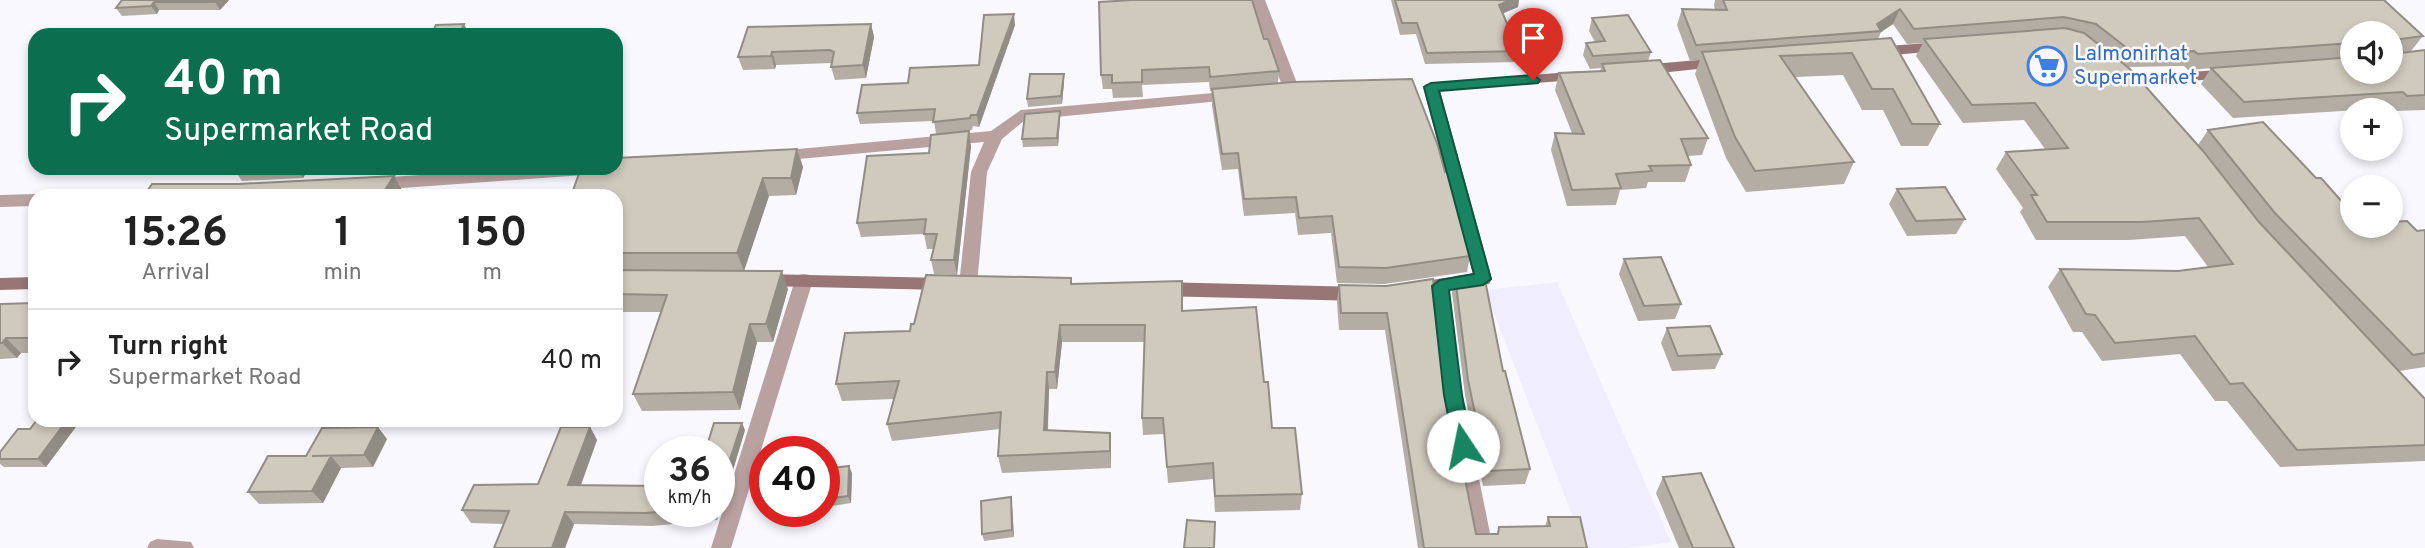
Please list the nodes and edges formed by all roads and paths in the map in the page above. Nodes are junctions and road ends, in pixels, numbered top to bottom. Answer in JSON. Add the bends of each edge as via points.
{"nodes":[{"id":1,"x":1258,"y":0,"type":"edge"},
{"id":2,"x":1958,"y":46,"type":"edge"},
{"id":3,"x":1861,"y":53,"type":"edge"},
{"id":4,"x":1737,"y":62,"type":"edge"},
{"id":5,"x":1626,"y":72,"type":"edge"},
{"id":6,"x":2245,"y":72,"type":"edge"},
{"id":7,"x":1598,"y":75,"type":"edge"},
{"id":8,"x":1292,"y":92,"type":"edge"},
{"id":9,"x":1255,"y":94,"type":"edge"},
{"id":10,"x":2144,"y":102,"type":"edge"},
{"id":11,"x":995,"y":136,"type":"junction"},
{"id":12,"x":759,"y":158,"type":"edge"},
{"id":13,"x":506,"y":175,"type":"edge"},
{"id":14,"x":360,"y":184,"type":"edge"},
{"id":15,"x":28,"y":200,"type":"edge"},
{"id":16,"x":0,"y":201,"type":"edge"},
{"id":17,"x":750,"y":280,"type":"edge"},
{"id":18,"x":804,"y":280,"type":"junction"},
{"id":19,"x":28,"y":283,"type":"edge"},
{"id":20,"x":0,"y":284,"type":"edge"},
{"id":21,"x":975,"y":285,"type":"joint"},
{"id":22,"x":1440,"y":286,"type":"junction"},
{"id":23,"x":1134,"y":289,"type":"edge"},
{"id":24,"x":157,"y":548,"type":"edge"},
{"id":25,"x":184,"y":548,"type":"edge"},
{"id":26,"x":721,"y":548,"type":"edge"},
{"id":27,"x":1483,"y":548,"type":"edge"}],
"edges":[{"from":1,"to":8,"type":"street"},
{"from":2,"to":3,"type":"main road"},
{"from":4,"to":5,"type":"main road"},
{"from":6,"to":10,"type":"main road","via":[[2122,78]]},
{"from":7,"to":22,"type":"main road","via":[[1424,87],[1483,279]]},
{"from":9,"to":11,"type":"street","via":[[1021,115]]},
{"from":11,"to":12,"type":"street"},
{"from":11,"to":21,"type":"street","via":[[979,172]]},
{"from":13,"to":14,"type":"street"},
{"from":15,"to":16,"type":"street"},
{"from":17,"to":18,"type":"main road"},
{"from":18,"to":21,"type":"main road"},
{"from":18,"to":26,"type":"street"},
{"from":19,"to":20,"type":"main road"},
{"from":22,"to":23,"type":"main road","via":[[1389,293]]},
{"from":22,"to":27,"type":"street","via":[[1453,395]]},
{"from":24,"to":25,"type":"street"}]}
